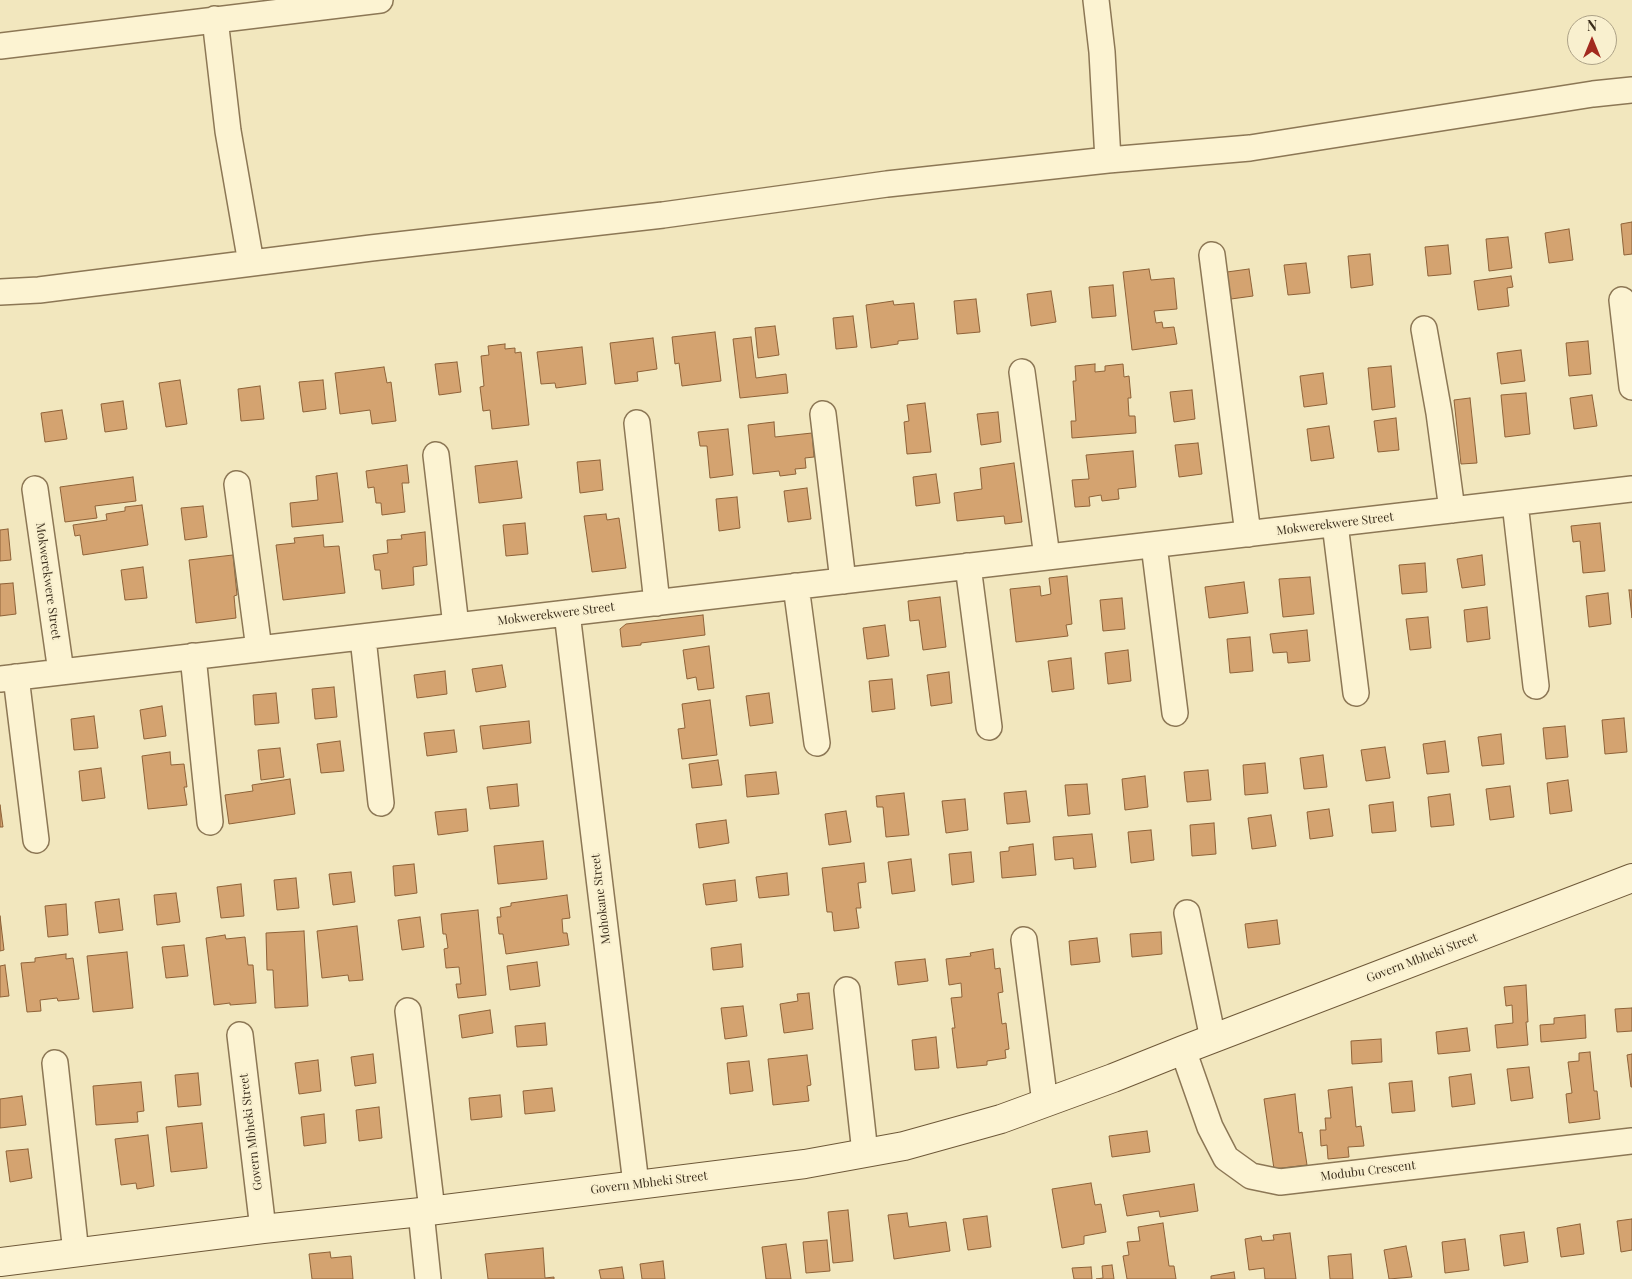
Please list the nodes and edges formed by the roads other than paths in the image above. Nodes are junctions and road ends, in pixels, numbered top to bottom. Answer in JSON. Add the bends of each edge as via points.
{"nodes":[{"id":1,"x":380,"y":0,"type":"edge"},
{"id":2,"x":1096,"y":0,"type":"edge"},
{"id":3,"x":216,"y":19,"type":"junction"},
{"id":4,"x":0,"y":46,"type":"edge"},
{"id":5,"x":1632,"y":90,"type":"edge"},
{"id":6,"x":1108,"y":160,"type":"junction"},
{"id":7,"x":1212,"y":255,"type":"dead end"},
{"id":8,"x":251,"y":263,"type":"junction"},
{"id":9,"x":0,"y":292,"type":"edge"},
{"id":10,"x":1622,"y":300,"type":"dead end"},
{"id":11,"x":1424,"y":329,"type":"dead end"},
{"id":12,"x":1022,"y":372,"type":"dead end"},
{"id":13,"x":1632,"y":387,"type":"edge"},
{"id":14,"x":823,"y":414,"type":"dead end"},
{"id":15,"x":637,"y":423,"type":"dead end"},
{"id":16,"x":436,"y":455,"type":"dead end"},
{"id":17,"x":237,"y":484,"type":"dead end"},
{"id":18,"x":1632,"y":489,"type":"edge"},
{"id":19,"x":35,"y":490,"type":"dead end"},
{"id":20,"x":1515,"y":503,"type":"junction"},
{"id":21,"x":1452,"y":510,"type":"junction"},
{"id":22,"x":1335,"y":524,"type":"junction"},
{"id":23,"x":1248,"y":534,"type":"junction"},
{"id":24,"x":1154,"y":545,"type":"junction"},
{"id":25,"x":1047,"y":557,"type":"junction"},
{"id":26,"x":968,"y":566,"type":"junction"},
{"id":27,"x":843,"y":581,"type":"junction"},
{"id":28,"x":796,"y":586,"type":"junction"},
{"id":29,"x":657,"y":603,"type":"junction"},
{"id":30,"x":567,"y":613,"type":"junction"},
{"id":31,"x":456,"y":626,"type":"junction"},
{"id":32,"x":362,"y":638,"type":"junction"},
{"id":33,"x":259,"y":649,"type":"junction"},
{"id":34,"x":193,"y":656,"type":"junction"},
{"id":35,"x":61,"y":672,"type":"junction"},
{"id":36,"x":8,"y":678,"type":"edge"},
{"id":37,"x":1536,"y":686,"type":"dead end"},
{"id":38,"x":1356,"y":693,"type":"dead end"},
{"id":39,"x":1175,"y":713,"type":"dead end"},
{"id":40,"x":989,"y":727,"type":"dead end"},
{"id":41,"x":817,"y":742,"type":"dead end"},
{"id":42,"x":381,"y":804,"type":"dead end"},
{"id":43,"x":210,"y":822,"type":"dead end"},
{"id":44,"x":36,"y":840,"type":"dead end"},
{"id":45,"x":1632,"y":878,"type":"edge"},
{"id":46,"x":1187,"y":913,"type":"dead end"},
{"id":47,"x":1024,"y":940,"type":"dead end"},
{"id":48,"x":847,"y":990,"type":"dead end"},
{"id":49,"x":408,"y":1012,"type":"dead end"},
{"id":50,"x":240,"y":1034,"type":"dead end"},
{"id":51,"x":1213,"y":1039,"type":"junction"},
{"id":52,"x":1183,"y":1050,"type":"junction"},
{"id":53,"x":55,"y":1063,"type":"dead end"},
{"id":54,"x":1044,"y":1103,"type":"junction"},
{"id":55,"x":1632,"y":1141,"type":"edge"},
{"id":56,"x":866,"y":1153,"type":"junction"},
{"id":57,"x":636,"y":1184,"type":"junction"},
{"id":58,"x":427,"y":1211,"type":"junction"},
{"id":59,"x":263,"y":1229,"type":"junction"},
{"id":60,"x":76,"y":1253,"type":"junction"},
{"id":61,"x":0,"y":1262,"type":"edge"},
{"id":62,"x":428,"y":1279,"type":"edge"}],
"edges":[{"from":1,"to":3,"type":"street"},
{"from":2,"to":6,"type":"street"},
{"from":3,"to":4,"type":"street"},
{"from":3,"to":8,"type":"street","via":[[228,131]]},
{"from":5,"to":6,"type":"street","via":[[1250,148]]},
{"from":6,"to":8,"type":"street","via":[[887,184],[663,215]]},
{"from":7,"to":23,"type":"street"},
{"from":8,"to":9,"type":"street"},
{"from":10,"to":13,"type":"street"},
{"from":11,"to":21,"type":"street"},
{"from":12,"to":25,"type":"street"},
{"from":14,"to":27,"type":"street"},
{"from":15,"to":29,"type":"street"},
{"from":16,"to":31,"type":"street"},
{"from":17,"to":33,"type":"street"},
{"from":18,"to":20,"type":"street","name":"Mokwerekwere Street"},
{"from":19,"to":35,"type":"street","name":"Mokwerekwere Street"},
{"from":20,"to":21,"type":"street","name":"Mokwerekwere Street"},
{"from":20,"to":37,"type":"street"},
{"from":21,"to":22,"type":"street","name":"Mokwerekwere Street"},
{"from":22,"to":23,"type":"street","name":"Mokwerekwere Street"},
{"from":22,"to":38,"type":"street"},
{"from":23,"to":24,"type":"street","name":"Mokwerekwere Street"},
{"from":24,"to":25,"type":"street","name":"Mokwerekwere Street"},
{"from":24,"to":39,"type":"street"},
{"from":25,"to":26,"type":"street","name":"Mokwerekwere Street"},
{"from":26,"to":27,"type":"street","name":"Mokwerekwere Street"},
{"from":26,"to":40,"type":"street"},
{"from":27,"to":28,"type":"street","name":"Mokwerekwere Street"},
{"from":28,"to":29,"type":"street","name":"Mokwerekwere Street"},
{"from":28,"to":41,"type":"street"},
{"from":29,"to":30,"type":"street","name":"Mokwerekwere Street"},
{"from":30,"to":31,"type":"street","name":"Mokwerekwere Street"},
{"from":30,"to":57,"type":"street","name":"Mohokane Street"},
{"from":31,"to":32,"type":"street","name":"Mokwerekwere Street"},
{"from":32,"to":33,"type":"street","name":"Mokwerekwere Street"},
{"from":32,"to":42,"type":"street"},
{"from":33,"to":34,"type":"street","name":"Mokwerekwere Street"},
{"from":34,"to":35,"type":"street","name":"Mokwerekwere Street"},
{"from":34,"to":43,"type":"street"},
{"from":35,"to":36,"type":"street","name":"Mokwerekwere Street"},
{"from":36,"to":44,"type":"street","name":"Mokwerekwere Street"},
{"from":45,"to":51,"type":"street","name":"Govern Mbheki Street"},
{"from":46,"to":51,"type":"street"},
{"from":47,"to":54,"type":"street"},
{"from":48,"to":56,"type":"street"},
{"from":49,"to":58,"type":"street"},
{"from":50,"to":59,"type":"street","name":"Govern Mbheki Street"},
{"from":51,"to":52,"type":"street","name":"Govern Mbheki Street"},
{"from":52,"to":54,"type":"street","name":"Govern Mbheki Street"},
{"from":52,"to":55,"type":"street","name":"Modubu Crescent","via":[[1210,1127],[1226,1158],[1250,1176],[1280,1182]]},
{"from":53,"to":60,"type":"street"},
{"from":54,"to":56,"type":"street","name":"Govern Mbheki Street","via":[[904,1146]]},
{"from":56,"to":57,"type":"street","name":"Govern Mbheki Street","via":[[805,1164]]},
{"from":57,"to":58,"type":"street","name":"Govern Mbheki Street"},
{"from":58,"to":59,"type":"street","name":"Govern Mbheki Street"},
{"from":58,"to":62,"type":"street"},
{"from":59,"to":60,"type":"street","name":"Govern Mbheki Street"},
{"from":60,"to":61,"type":"street","name":"Govern Mbheki Street"}]}
